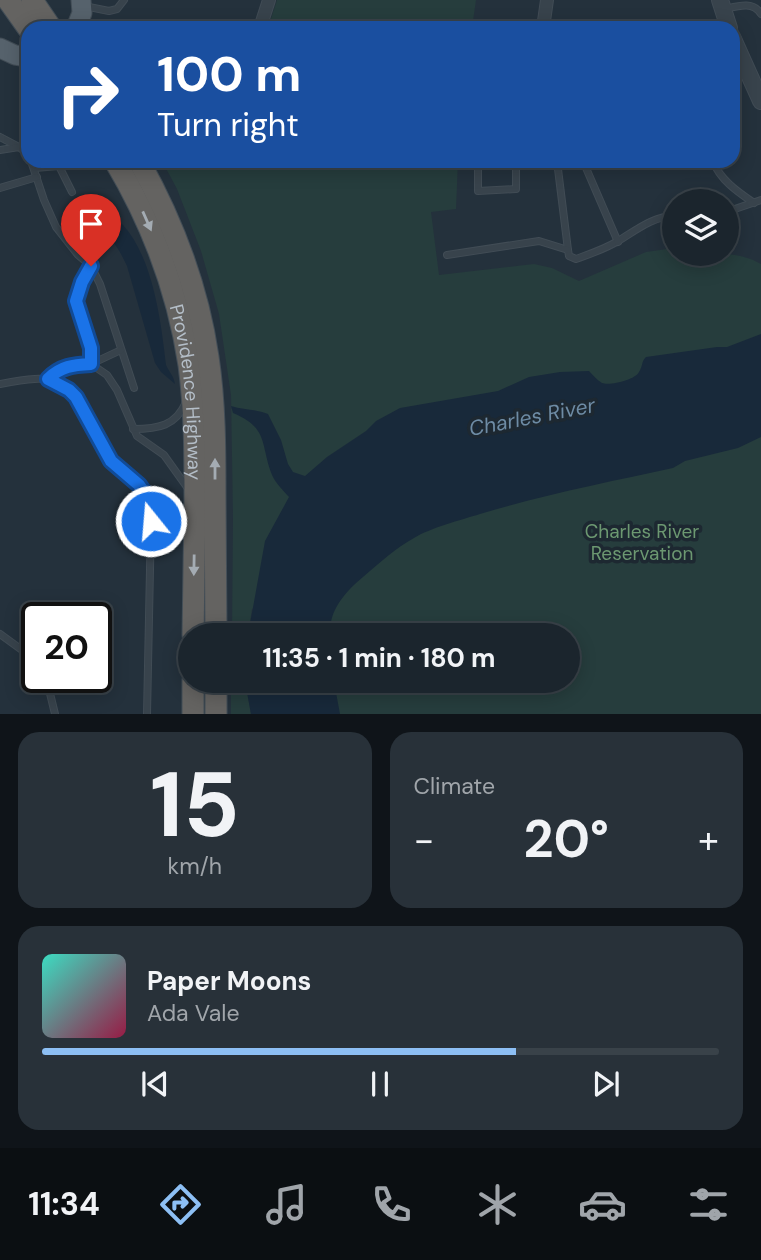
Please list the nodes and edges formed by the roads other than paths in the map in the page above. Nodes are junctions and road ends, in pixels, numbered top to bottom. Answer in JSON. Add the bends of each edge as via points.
{"nodes":[{"id":1,"x":8,"y":0,"type":"edge"},
{"id":2,"x":32,"y":0,"type":"edge"},
{"id":3,"x":124,"y":0,"type":"edge"},
{"id":4,"x":269,"y":0,"type":"edge"},
{"id":5,"x":547,"y":0,"type":"edge"},
{"id":6,"x":82,"y":2,"type":"edge"},
{"id":7,"x":722,"y":5,"type":"edge"},
{"id":8,"x":761,"y":15,"type":"edge"},
{"id":9,"x":23,"y":21,"type":"edge"},
{"id":10,"x":46,"y":21,"type":"edge"},
{"id":11,"x":79,"y":21,"type":"edge"},
{"id":12,"x":262,"y":21,"type":"edge"},
{"id":13,"x":544,"y":21,"type":"edge"},
{"id":14,"x":0,"y":48,"type":"edge"},
{"id":15,"x":740,"y":54,"type":"edge"},
{"id":16,"x":21,"y":57,"type":"edge"},
{"id":17,"x":21,"y":62,"type":"edge"},
{"id":18,"x":0,"y":68,"type":"edge"},
{"id":19,"x":761,"y":101,"type":"edge"},
{"id":20,"x":0,"y":137,"type":"edge"},
{"id":21,"x":19,"y":147,"type":"joint"},
{"id":22,"x":0,"y":150,"type":"edge"},
{"id":23,"x":34,"y":168,"type":"edge"},
{"id":24,"x":60,"y":168,"type":"edge"},
{"id":25,"x":120,"y":168,"type":"edge"},
{"id":26,"x":143,"y":168,"type":"edge"},
{"id":27,"x":478,"y":168,"type":"edge"},
{"id":28,"x":516,"y":168,"type":"edge"},
{"id":29,"x":557,"y":168,"type":"edge"},
{"id":30,"x":586,"y":168,"type":"edge"},
{"id":31,"x":716,"y":168,"type":"edge"},
{"id":32,"x":37,"y":177,"type":"junction"},
{"id":33,"x":0,"y":188,"type":"edge"},
{"id":34,"x":72,"y":192,"type":"dead end"},
{"id":35,"x":758,"y":202,"type":"edge"},
{"id":36,"x":739,"y":208,"type":"edge"},
{"id":37,"x":662,"y":217,"type":"edge"},
{"id":38,"x":618,"y":242,"type":"junction"},
{"id":39,"x":568,"y":250,"type":"junction"},
{"id":40,"x":447,"y":255,"type":"dead end"},
{"id":41,"x":91,"y":266,"type":"junction"},
{"id":42,"x":121,"y":350,"type":"junction"},
{"id":43,"x":91,"y":364,"type":"junction"},
{"id":44,"x":48,"y":379,"type":"junction"},
{"id":45,"x":0,"y":384,"type":"edge"},
{"id":46,"x":134,"y":388,"type":"dead end"},
{"id":47,"x":192,"y":388,"type":"junction"},
{"id":48,"x":133,"y":429,"type":"junction"},
{"id":49,"x":195,"y":501,"type":"junction"},
{"id":50,"x":193,"y":623,"type":"edge"},
{"id":51,"x":216,"y":623,"type":"edge"},
{"id":52,"x":0,"y":634,"type":"edge"},
{"id":53,"x":21,"y":649,"type":"edge"},
{"id":54,"x":50,"y":693,"type":"edge"},
{"id":55,"x":193,"y":693,"type":"edge"},
{"id":56,"x":216,"y":693,"type":"edge"},
{"id":57,"x":55,"y":714,"type":"edge"},
{"id":58,"x":147,"y":714,"type":"edge"},
{"id":59,"x":192,"y":714,"type":"edge"},
{"id":60,"x":216,"y":714,"type":"edge"}],
"edges":[{"from":1,"to":9,"type":"highway"},
{"from":2,"to":10,"type":"highway"},
{"from":3,"to":6,"type":"lane","via":[[109,11]]},
{"from":4,"to":12,"type":"street"},
{"from":5,"to":13,"type":"street"},
{"from":6,"to":11,"type":"main road"},
{"from":7,"to":8,"type":"lane","via":[[749,5]]},
{"from":14,"to":16,"type":"main road"},
{"from":15,"to":19,"type":"street"},
{"from":17,"to":18,"type":"main road"},
{"from":20,"to":21,"type":"lane"},
{"from":21,"to":22,"type":"lane"},
{"from":23,"to":32,"type":"lane"},
{"from":24,"to":34,"type":"lane"},
{"from":25,"to":47,"type":"highway","name":"Providence Highway","one_way":true,"via":[[168,276]]},
{"from":51,"to":26,"type":"highway","name":"Providence Highway","one_way":true,"via":[[215,425],[208,356],[178,245]]},
{"from":27,"to":28,"type":"lane","via":[[478,191],[516,189]]},
{"from":29,"to":39,"type":"lane"},
{"from":30,"to":38,"type":"lane"},
{"from":31,"to":35,"type":"lane","via":[[734,188]]},
{"from":32,"to":33,"type":"lane"},
{"from":32,"to":41,"type":"lane","via":[[56,227]]},
{"from":35,"to":36,"type":"lane"},
{"from":37,"to":38,"type":"lane"},
{"from":38,"to":39,"type":"lane","via":[[576,260]]},
{"from":39,"to":40,"type":"lane","via":[[539,240]]},
{"from":41,"to":42,"type":"lane"},
{"from":41,"to":43,"type":"lane","via":[[76,301],[91,348]]},
{"from":42,"to":43,"type":"lane"},
{"from":42,"to":46,"type":"lane"},
{"from":43,"to":44,"type":"lane","via":[[56,371]]},
{"from":43,"to":48,"type":"lane","via":[[107,375],[117,390]]},
{"from":44,"to":45,"type":"lane"},
{"from":44,"to":58,"type":"lane","via":[[76,397],[105,453],[139,485],[147,500],[151,521]]},
{"from":47,"to":48,"type":"lane","via":[[174,420]]},
{"from":47,"to":49,"type":"highway","name":"Providence Highway"},
{"from":48,"to":49,"type":"lane","via":[[164,455]]},
{"from":49,"to":50,"type":"highway","name":"Providence Highway","one_way":true},
{"from":52,"to":53,"type":"lane"},
{"from":54,"to":57,"type":"lane"},
{"from":55,"to":59,"type":"highway"},
{"from":56,"to":60,"type":"highway"}]}
